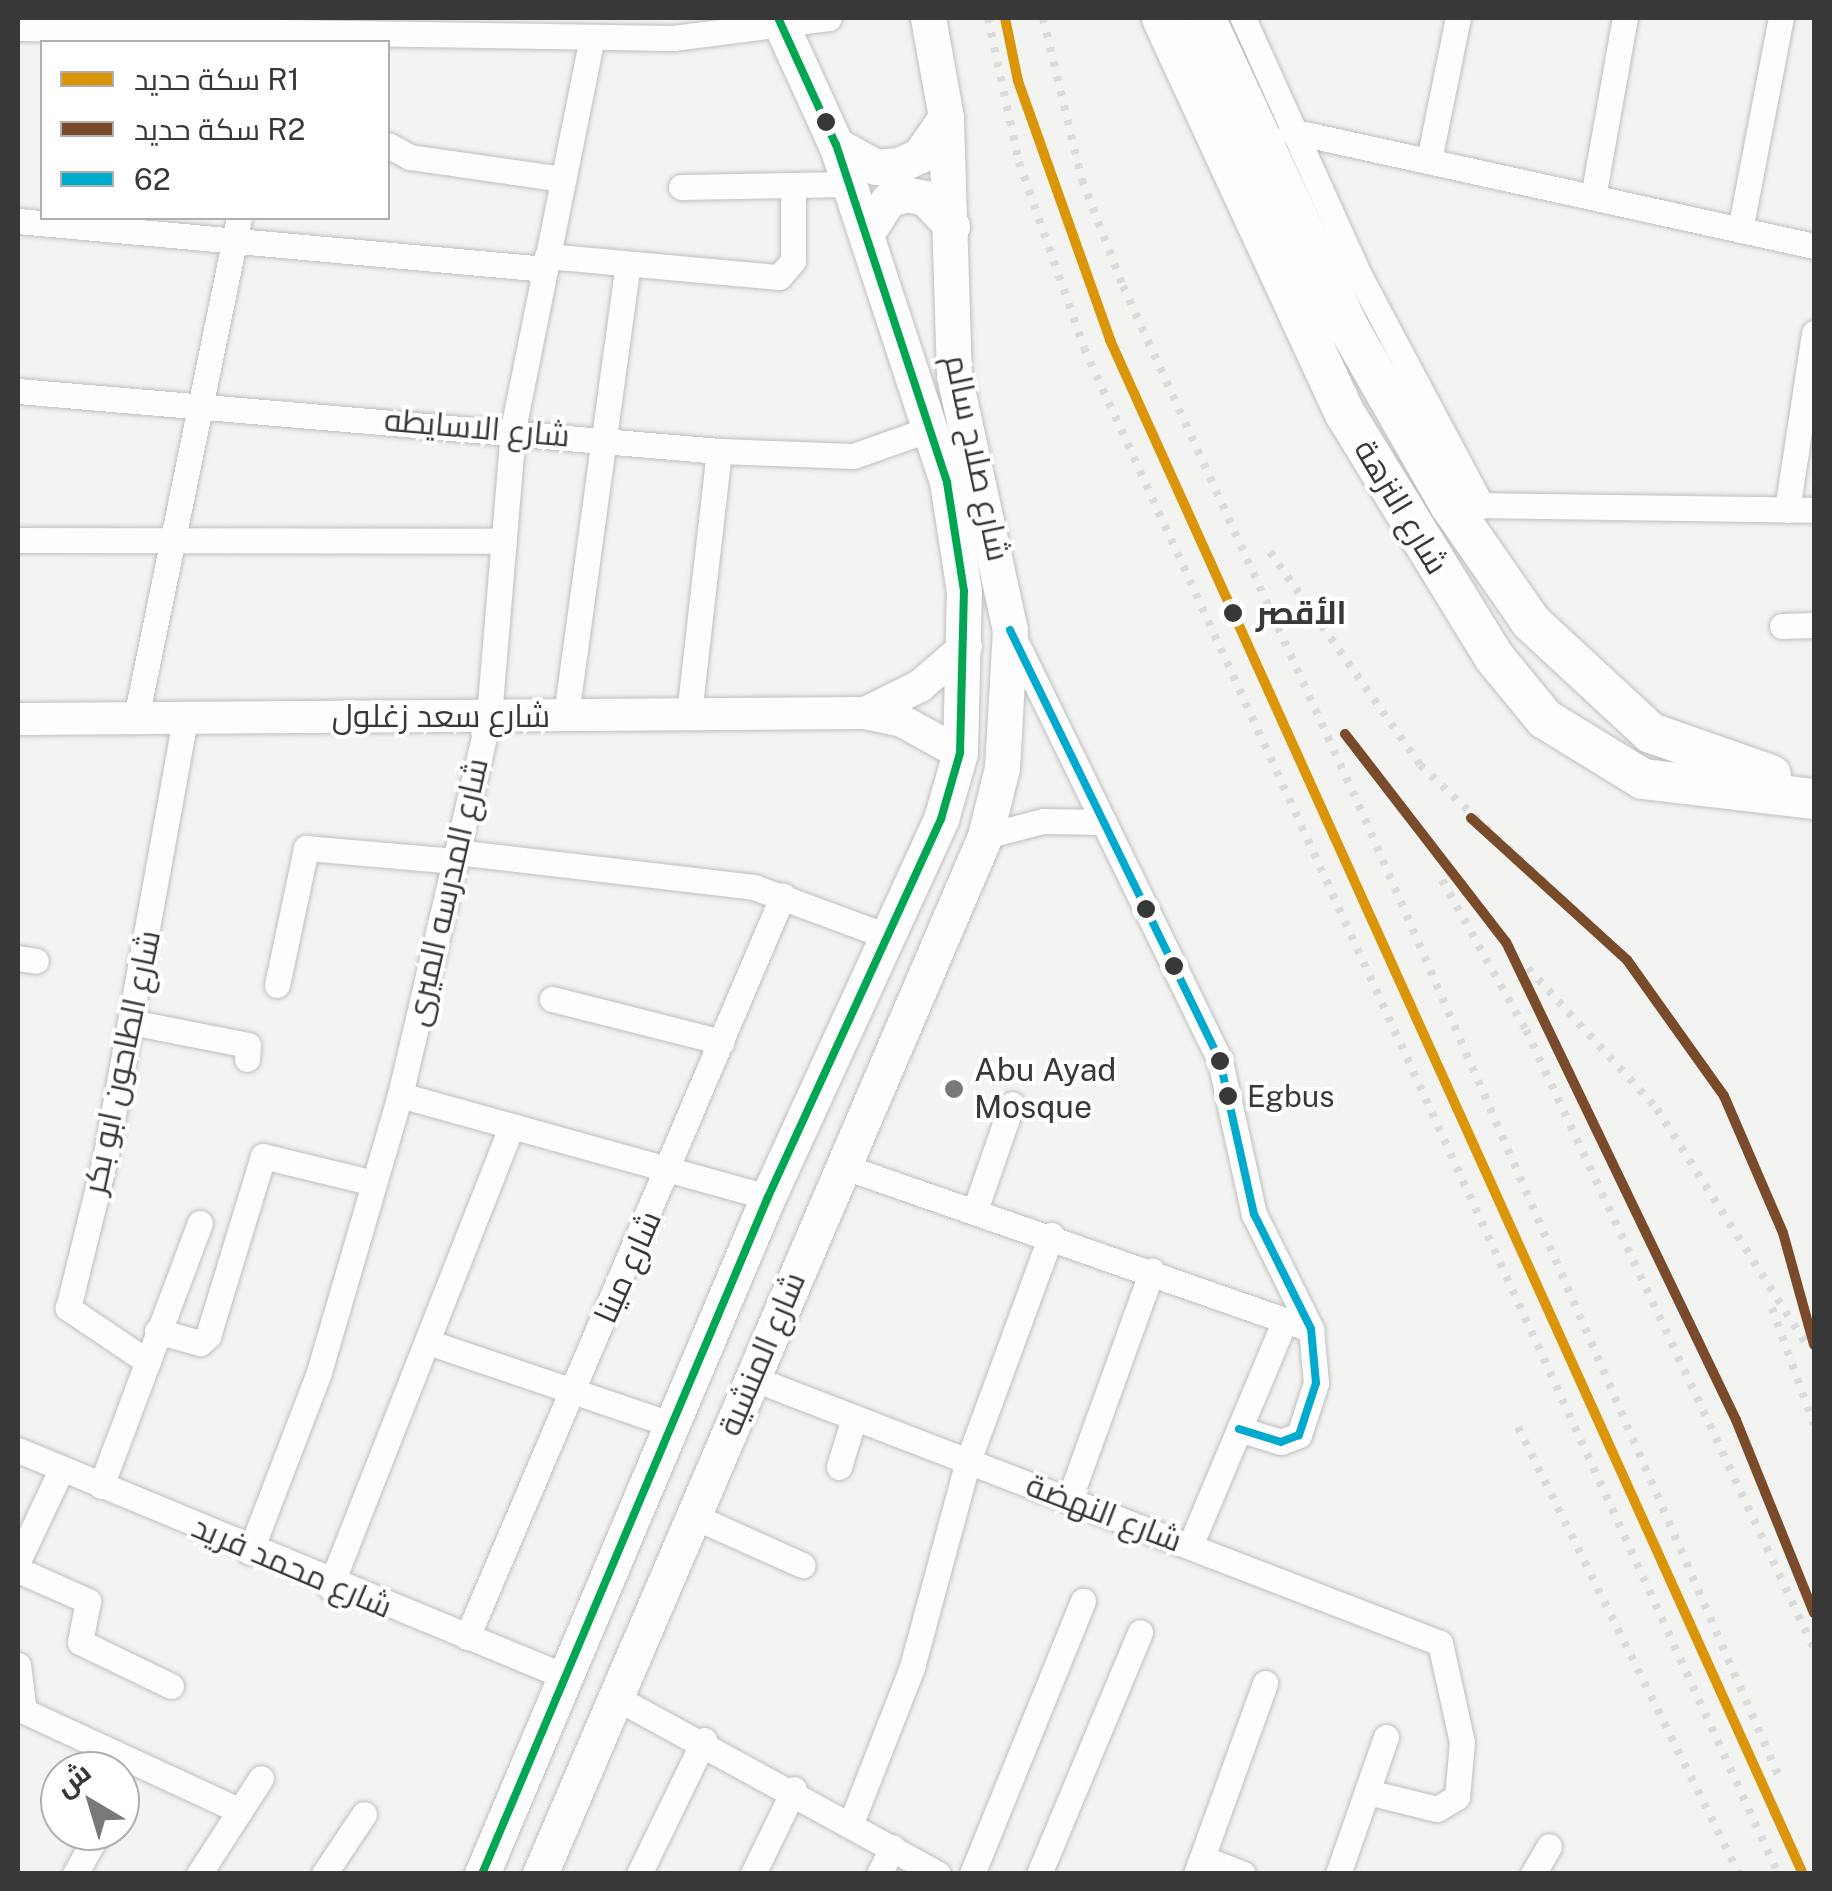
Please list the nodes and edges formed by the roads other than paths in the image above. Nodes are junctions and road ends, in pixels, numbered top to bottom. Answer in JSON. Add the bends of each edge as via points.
{"nodes":[{"id":1,"x":830,"y":18,"type":"edge"},
{"id":2,"x":928,"y":18,"type":"edge"},
{"id":3,"x":1162,"y":18,"type":"edge"},
{"id":4,"x":1205,"y":18,"type":"edge"},
{"id":5,"x":1243,"y":18,"type":"edge"},
{"id":6,"x":1458,"y":18,"type":"edge"},
{"id":7,"x":1625,"y":18,"type":"edge"},
{"id":8,"x":1782,"y":18,"type":"edge"},
{"id":9,"x":780,"y":21,"type":"edge"},
{"id":10,"x":44,"y":23,"type":"edge"},
{"id":11,"x":409,"y":26,"type":"edge"},
{"id":12,"x":18,"y":28,"type":"edge"},
{"id":13,"x":277,"y":31,"type":"edge"},
{"id":14,"x":592,"y":36,"type":"junction"},
{"id":15,"x":946,"y":117,"type":"junction"},
{"id":16,"x":1291,"y":131,"type":"junction"},
{"id":17,"x":390,"y":145,"type":"edge"},
{"id":18,"x":836,"y":145,"type":"junction"},
{"id":19,"x":1430,"y":160,"type":"junction"},
{"id":20,"x":563,"y":179,"type":"junction"},
{"id":21,"x":848,"y":184,"type":"junction"},
{"id":22,"x":794,"y":185,"type":"junction"},
{"id":23,"x":680,"y":187,"type":"dead end"},
{"id":24,"x":1593,"y":197,"type":"junction"},
{"id":25,"x":18,"y":221,"type":"edge"},
{"id":26,"x":952,"y":226,"type":"junction"},
{"id":27,"x":237,"y":229,"type":"edge"},
{"id":28,"x":1740,"y":230,"type":"junction"},
{"id":29,"x":866,"y":234,"type":"junction"},
{"id":30,"x":1814,"y":246,"type":"edge"},
{"id":31,"x":546,"y":263,"type":"junction"},
{"id":32,"x":628,"y":264,"type":"junction"},
{"id":33,"x":1814,"y":333,"type":"edge"},
{"id":34,"x":18,"y":391,"type":"edge"},
{"id":35,"x":204,"y":407,"type":"junction"},
{"id":36,"x":932,"y":428,"type":"junction"},
{"id":37,"x":513,"y":429,"type":"junction"},
{"id":38,"x":600,"y":438,"type":"junction"},
{"id":39,"x":719,"y":450,"type":"junction"},
{"id":40,"x":1466,"y":505,"type":"junction"},
{"id":41,"x":1787,"y":510,"type":"junction"},
{"id":42,"x":1814,"y":510,"type":"edge"},
{"id":43,"x":18,"y":540,"type":"edge"},
{"id":44,"x":179,"y":540,"type":"junction"},
{"id":45,"x":504,"y":541,"type":"junction"},
{"id":46,"x":1782,"y":626,"type":"dead end"},
{"id":47,"x":1814,"y":626,"type":"edge"},
{"id":48,"x":1010,"y":630,"type":"junction"},
{"id":49,"x":966,"y":646,"type":"junction"},
{"id":50,"x":1580,"y":675,"type":"junction"},
{"id":51,"x":689,"y":714,"type":"junction"},
{"id":52,"x":864,"y":714,"type":"junction"},
{"id":53,"x":490,"y":716,"type":"junction"},
{"id":54,"x":566,"y":716,"type":"junction"},
{"id":55,"x":136,"y":718,"type":"junction"},
{"id":56,"x":185,"y":718,"type":"junction"},
{"id":57,"x":18,"y":719,"type":"edge"},
{"id":58,"x":1545,"y":719,"type":"junction"},
{"id":59,"x":960,"y":754,"type":"junction"},
{"id":60,"x":1686,"y":770,"type":"junction"},
{"id":61,"x":1814,"y":777,"type":"edge"},
{"id":62,"x":1814,"y":800,"type":"edge"},
{"id":63,"x":1104,"y":822,"type":"junction"},
{"id":64,"x":985,"y":836,"type":"junction"},
{"id":65,"x":455,"y":856,"type":"junction"},
{"id":66,"x":783,"y":895,"type":"junction"},
{"id":67,"x":888,"y":937,"type":"junction"},
{"id":68,"x":277,"y":984,"type":"dead end"},
{"id":69,"x":552,"y":999,"type":"dead end"},
{"id":70,"x":132,"y":1022,"type":"junction"},
{"id":71,"x":722,"y":1042,"type":"junction"},
{"id":72,"x":247,"y":1059,"type":"dead end"},
{"id":73,"x":400,"y":1096,"type":"junction"},
{"id":74,"x":1012,"y":1104,"type":"dead end"},
{"id":75,"x":510,"y":1131,"type":"junction"},
{"id":76,"x":674,"y":1165,"type":"junction"},
{"id":77,"x":842,"y":1166,"type":"junction"},
{"id":78,"x":374,"y":1184,"type":"junction"},
{"id":79,"x":768,"y":1197,"type":"junction"},
{"id":80,"x":975,"y":1210,"type":"junction"},
{"id":81,"x":200,"y":1224,"type":"dead end"},
{"id":82,"x":1050,"y":1235,"type":"junction"},
{"id":83,"x":1152,"y":1271,"type":"junction"},
{"id":84,"x":1285,"y":1320,"type":"junction"},
{"id":85,"x":1311,"y":1328,"type":"junction"},
{"id":86,"x":157,"y":1331,"type":"junction"},
{"id":87,"x":428,"y":1342,"type":"junction"},
{"id":88,"x":148,"y":1362,"type":"junction"},
{"id":89,"x":752,"y":1378,"type":"junction"},
{"id":90,"x":572,"y":1390,"type":"junction"},
{"id":91,"x":854,"y":1418,"type":"junction"},
{"id":92,"x":673,"y":1426,"type":"junction"},
{"id":93,"x":1239,"y":1429,"type":"junction"},
{"id":94,"x":18,"y":1450,"type":"edge"},
{"id":95,"x":968,"y":1461,"type":"junction"},
{"id":96,"x":839,"y":1467,"type":"dead end"},
{"id":97,"x":60,"y":1470,"type":"junction"},
{"id":98,"x":101,"y":1486,"type":"junction"},
{"id":99,"x":1069,"y":1500,"type":"junction"},
{"id":100,"x":693,"y":1516,"type":"junction"},
{"id":101,"x":1190,"y":1546,"type":"junction"},
{"id":102,"x":250,"y":1552,"type":"junction"},
{"id":103,"x":802,"y":1565,"type":"dead end"},
{"id":104,"x":20,"y":1576,"type":"edge"},
{"id":105,"x":330,"y":1587,"type":"junction"},
{"id":106,"x":1083,"y":1601,"type":"dead end"},
{"id":107,"x":1140,"y":1632,"type":"dead end"},
{"id":108,"x":467,"y":1637,"type":"junction"},
{"id":109,"x":18,"y":1664,"type":"edge"},
{"id":110,"x":569,"y":1678,"type":"junction"},
{"id":111,"x":1265,"y":1682,"type":"dead end"},
{"id":112,"x":171,"y":1686,"type":"dead end"},
{"id":113,"x":615,"y":1697,"type":"junction"},
{"id":114,"x":1386,"y":1737,"type":"dead end"},
{"id":115,"x":704,"y":1740,"type":"junction"},
{"id":116,"x":262,"y":1778,"type":"dead end"},
{"id":117,"x":794,"y":1790,"type":"junction"},
{"id":118,"x":1367,"y":1792,"type":"junction"},
{"id":119,"x":240,"y":1811,"type":"junction"},
{"id":120,"x":364,"y":1814,"type":"dead end"},
{"id":121,"x":851,"y":1822,"type":"junction"},
{"id":122,"x":1549,"y":1846,"type":"dead end"},
{"id":123,"x":893,"y":1847,"type":"junction"},
{"id":124,"x":88,"y":1851,"type":"edge"},
{"id":125,"x":1199,"y":1866,"type":"edge"},
{"id":126,"x":75,"y":1874,"type":"edge"},
{"id":127,"x":199,"y":1874,"type":"edge"},
{"id":128,"x":324,"y":1874,"type":"edge"},
{"id":129,"x":482,"y":1874,"type":"edge"},
{"id":130,"x":540,"y":1874,"type":"edge"},
{"id":131,"x":639,"y":1874,"type":"edge"},
{"id":132,"x":753,"y":1874,"type":"edge"},
{"id":133,"x":879,"y":1874,"type":"edge"},
{"id":134,"x":938,"y":1874,"type":"edge"},
{"id":135,"x":972,"y":1874,"type":"edge"},
{"id":136,"x":1039,"y":1874,"type":"edge"},
{"id":137,"x":1244,"y":1874,"type":"edge"},
{"id":138,"x":1338,"y":1874,"type":"edge"},
{"id":139,"x":1533,"y":1874,"type":"edge"}],
"edges":[{"from":1,"to":9,"type":"street"},
{"from":2,"to":15,"type":"main road","name":"شارع صلاح سالم"},
{"from":3,"to":58,"type":"main road","name":"شارع النزهة","via":[[1344,412],[1494,657]]},
{"from":4,"to":40,"type":"main road","name":"شارع النزهة","via":[[1326,285]]},
{"from":5,"to":16,"type":"street"},
{"from":6,"to":19,"type":"street"},
{"from":7,"to":24,"type":"street"},
{"from":8,"to":28,"type":"street"},
{"from":9,"to":14,"type":"street"},
{"from":9,"to":18,"type":"main road","name":"شارع المنشية"},
{"from":10,"to":12,"type":"street"},
{"from":10,"to":13,"type":"street"},
{"from":11,"to":13,"type":"street"},
{"from":11,"to":14,"type":"street"},
{"from":14,"to":20,"type":"street","name":"شارع المدرسه الميرى"},
{"from":15,"to":18,"type":"main road","via":[[920,155],[899,165],[876,167]]},
{"from":15,"to":26,"type":"main road","name":"شارع صلاح سالم"},
{"from":16,"to":19,"type":"street"},
{"from":16,"to":40,"type":"street"},
{"from":17,"to":20,"type":"street","via":[[410,157]]},
{"from":18,"to":21,"type":"main road","name":"شارع المنشية"},
{"from":19,"to":24,"type":"street"},
{"from":20,"to":31,"type":"street","name":"شارع المدرسه الميرى"},
{"from":21,"to":22,"type":"street"},
{"from":21,"to":29,"type":"main road","name":"شارع المنشية"},
{"from":22,"to":23,"type":"street"},
{"from":22,"to":32,"type":"street","via":[[793,260],[779,277]]},
{"from":24,"to":28,"type":"street"},
{"from":25,"to":27,"type":"street"},
{"from":26,"to":29,"type":"main road","via":[[926,198],[906,194],[888,200]]},
{"from":26,"to":48,"type":"main road","name":"شارع صلاح سالم","via":[[954,376]]},
{"from":27,"to":31,"type":"street"},
{"from":27,"to":35,"type":"street"},
{"from":28,"to":30,"type":"street"},
{"from":29,"to":36,"type":"main road","name":"شارع المنشية"},
{"from":31,"to":32,"type":"street"},
{"from":31,"to":37,"type":"street","name":"شارع المدرسه الميرى"},
{"from":32,"to":38,"type":"street"},
{"from":33,"to":41,"type":"street"},
{"from":34,"to":35,"type":"street","name":"شارع الاسايطه"},
{"from":35,"to":37,"type":"street","name":"شارع الاسايطه"},
{"from":35,"to":44,"type":"street"},
{"from":36,"to":39,"type":"street","name":"شارع الاسايطه","via":[[853,456]]},
{"from":36,"to":49,"type":"main road","name":"شارع المنشية","via":[[958,536]]},
{"from":37,"to":38,"type":"street","name":"شارع الاسايطه"},
{"from":37,"to":45,"type":"street","name":"شارع المدرسه الميرى"},
{"from":38,"to":39,"type":"street","name":"شارع الاسايطه"},
{"from":38,"to":54,"type":"street"},
{"from":39,"to":51,"type":"street"},
{"from":40,"to":41,"type":"street"},
{"from":40,"to":50,"type":"main road","name":"شارع النزهة"},
{"from":41,"to":42,"type":"street"},
{"from":43,"to":44,"type":"street"},
{"from":44,"to":45,"type":"street"},
{"from":44,"to":55,"type":"street"},
{"from":45,"to":53,"type":"street","name":"شارع المدرسه الميرى"},
{"from":46,"to":47,"type":"street"},
{"from":48,"to":63,"type":"street"},
{"from":48,"to":64,"type":"main road","name":"شارع صلاح سالم","via":[[1009,723]]},
{"from":49,"to":52,"type":"street","name":"شارع سعد زغلول","via":[[920,686]]},
{"from":49,"to":59,"type":"main road","name":"شارع المنشية"},
{"from":50,"to":58,"type":"main road"},
{"from":50,"to":60,"type":"main road","name":"شارع النزهة"},
{"from":51,"to":52,"type":"street","name":"شارع سعد زغلول"},
{"from":51,"to":54,"type":"street","name":"شارع سعد زغلول"},
{"from":52,"to":59,"type":"street","name":"شارع سعد زغلول","via":[[902,721]]},
{"from":53,"to":54,"type":"street","name":"شارع سعد زغلول"},
{"from":53,"to":56,"type":"street","name":"شارع سعد زغلول"},
{"from":53,"to":65,"type":"street","name":"شارع المدرسه الميرى"},
{"from":55,"to":56,"type":"street","name":"شارع سعد زغلول"},
{"from":55,"to":57,"type":"street","name":"شارع سعد زغلول"},
{"from":56,"to":70,"type":"street","name":"شارع الطاحون ابو بكر"},
{"from":58,"to":60,"type":"main road","name":"شارع النزهة","via":[[1607,764]]},
{"from":59,"to":67,"type":"main road","name":"شارع المنشية"},
{"from":60,"to":61,"type":"main road","name":"شارع النزهة"},
{"from":60,"to":62,"type":"main road","name":"شارع النزهة"},
{"from":63,"to":64,"type":"street","via":[[1044,821]]},
{"from":63,"to":85,"type":"street","via":[[1220,1061],[1254,1214]]},
{"from":64,"to":77,"type":"main road","name":"شارع المنشية"},
{"from":65,"to":66,"type":"street"},
{"from":65,"to":68,"type":"street","via":[[306,848]]},
{"from":65,"to":73,"type":"street","name":"شارع المدرسه الميرى"},
{"from":66,"to":67,"type":"street"},
{"from":66,"to":71,"type":"street","name":"شارع مينا"},
{"from":67,"to":79,"type":"main road","name":"شارع المنشية"},
{"from":69,"to":71,"type":"street"},
{"from":70,"to":72,"type":"street","via":[[248,1045]]},
{"from":70,"to":88,"type":"street","name":"شارع الطاحون ابو بكر","via":[[68,1308]]},
{"from":71,"to":76,"type":"street","name":"شارع مينا"},
{"from":73,"to":75,"type":"street"},
{"from":73,"to":78,"type":"street","name":"شارع المدرسه الميرى"},
{"from":74,"to":80,"type":"street"},
{"from":75,"to":76,"type":"street"},
{"from":75,"to":87,"type":"street"},
{"from":76,"to":79,"type":"street"},
{"from":76,"to":90,"type":"street","name":"شارع مينا"},
{"from":77,"to":80,"type":"street"},
{"from":77,"to":89,"type":"main road","name":"شارع المنشية"},
{"from":78,"to":86,"type":"street","via":[[263,1156],[208,1336],[200,1343]]},
{"from":78,"to":102,"type":"street","name":"شارع المدرسه الميرى","via":[[319,1372]]},
{"from":79,"to":92,"type":"main road","name":"شارع المنشية"},
{"from":80,"to":82,"type":"street"},
{"from":81,"to":86,"type":"street"},
{"from":82,"to":83,"type":"street"},
{"from":82,"to":95,"type":"street"},
{"from":83,"to":84,"type":"street"},
{"from":83,"to":99,"type":"street"},
{"from":84,"to":85,"type":"street"},
{"from":84,"to":93,"type":"street"},
{"from":85,"to":93,"type":"street","via":[[1316,1383],[1299,1435],[1288,1443]]},
{"from":86,"to":88,"type":"street"},
{"from":87,"to":90,"type":"street"},
{"from":87,"to":105,"type":"street"},
{"from":88,"to":98,"type":"street"},
{"from":89,"to":91,"type":"street","name":"شارع النهضة"},
{"from":89,"to":100,"type":"main road","name":"شارع المنشية"},
{"from":90,"to":92,"type":"street"},
{"from":90,"to":108,"type":"street","name":"شارع مينا"},
{"from":91,"to":95,"type":"street","name":"شارع النهضة"},
{"from":91,"to":96,"type":"street"},
{"from":92,"to":110,"type":"main road","name":"شارع المنشية"},
{"from":93,"to":101,"type":"street"},
{"from":94,"to":97,"type":"street","name":"شارع محمد فريد"},
{"from":95,"to":99,"type":"street","name":"شارع النهضة"},
{"from":95,"to":121,"type":"street","via":[[912,1667]]},
{"from":97,"to":98,"type":"street","name":"شارع محمد فريد"},
{"from":97,"to":104,"type":"street"},
{"from":98,"to":102,"type":"street","name":"شارع محمد فريد"},
{"from":99,"to":101,"type":"street","name":"شارع النهضة"},
{"from":100,"to":103,"type":"street"},
{"from":100,"to":113,"type":"main road","name":"شارع المنشية"},
{"from":101,"to":118,"type":"street","name":"شارع النهضة","via":[[1433,1638],[1448,1657],[1462,1742],[1457,1797],[1437,1810]]},
{"from":102,"to":105,"type":"street","name":"شارع محمد فريد"},
{"from":104,"to":112,"type":"street","via":[[88,1602],[80,1642]]},
{"from":105,"to":108,"type":"street","name":"شارع محمد فريد"},
{"from":106,"to":135,"type":"street"},
{"from":107,"to":136,"type":"street"},
{"from":108,"to":110,"type":"street","name":"شارع محمد فريد"},
{"from":109,"to":119,"type":"street","via":[[24,1711]]},
{"from":110,"to":129,"type":"main road","name":"شارع المنشية"},
{"from":111,"to":125,"type":"street"},
{"from":113,"to":115,"type":"street"},
{"from":113,"to":130,"type":"main road","name":"شارع المنشية"},
{"from":114,"to":118,"type":"street"},
{"from":115,"to":117,"type":"street"},
{"from":115,"to":131,"type":"street"},
{"from":116,"to":119,"type":"street"},
{"from":117,"to":121,"type":"street"},
{"from":117,"to":132,"type":"street"},
{"from":118,"to":138,"type":"street"},
{"from":119,"to":127,"type":"street"},
{"from":120,"to":128,"type":"street"},
{"from":121,"to":123,"type":"street"},
{"from":122,"to":139,"type":"street"},
{"from":123,"to":133,"type":"street"},
{"from":123,"to":134,"type":"street"},
{"from":124,"to":126,"type":"street"},
{"from":125,"to":137,"type":"street"}]}
